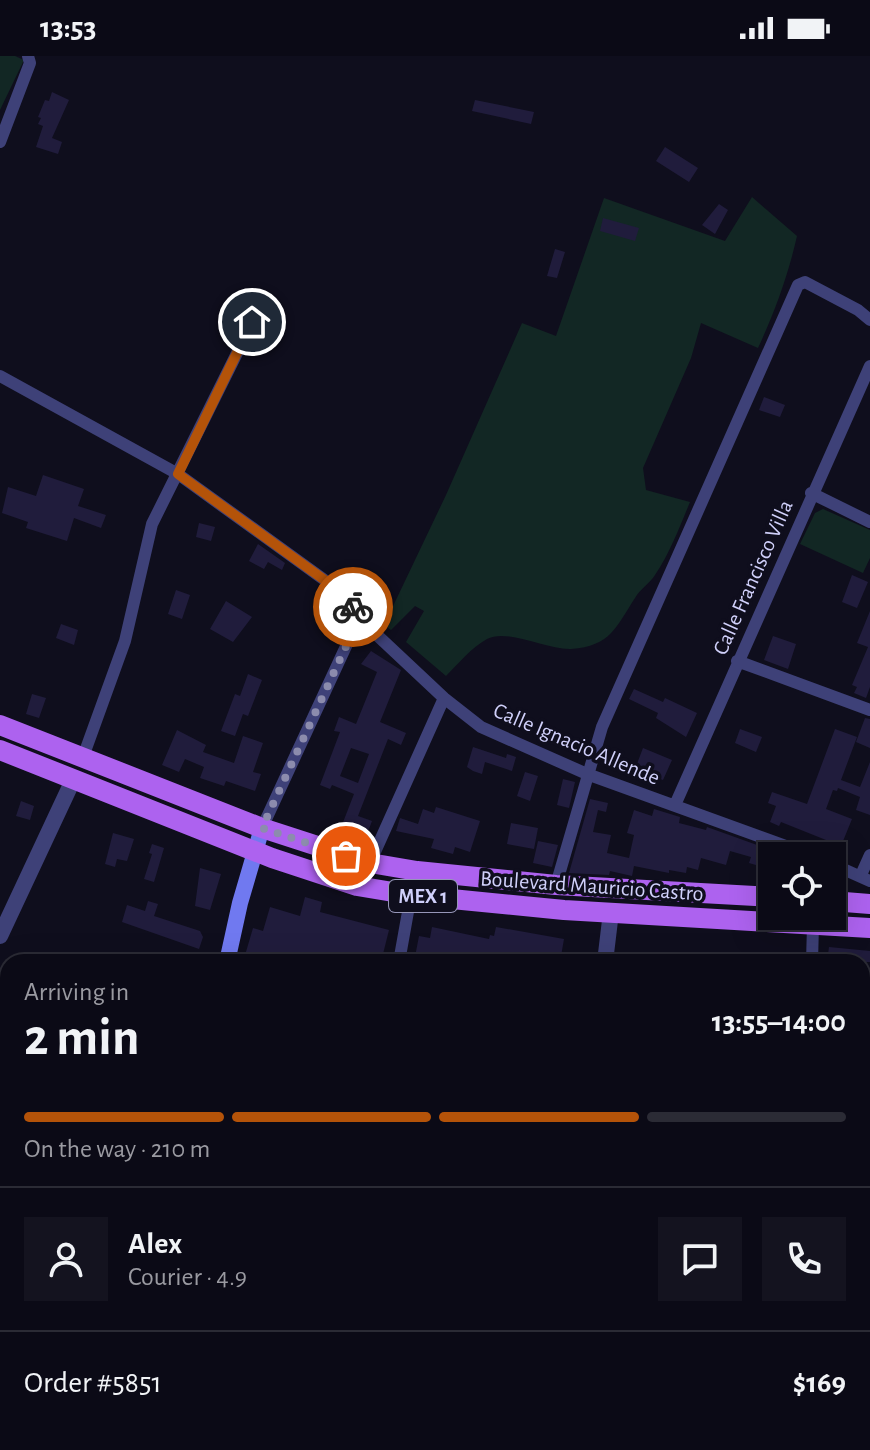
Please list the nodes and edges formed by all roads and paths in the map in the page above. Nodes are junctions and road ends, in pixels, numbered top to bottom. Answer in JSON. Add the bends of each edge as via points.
{"nodes":[{"id":1,"x":28,"y":56,"type":"edge"},
{"id":2,"x":0,"y":142,"type":"edge"},
{"id":3,"x":263,"y":301,"type":"dead end"},
{"id":4,"x":870,"y":320,"type":"edge"},
{"id":5,"x":870,"y":366,"type":"edge"},
{"id":6,"x":0,"y":376,"type":"edge"},
{"id":7,"x":178,"y":474,"type":"junction"},
{"id":8,"x":811,"y":493,"type":"junction"},
{"id":9,"x":870,"y":522,"type":"edge"},
{"id":10,"x":360,"y":616,"type":"junction"},
{"id":11,"x":737,"y":661,"type":"junction"},
{"id":12,"x":444,"y":698,"type":"junction"},
{"id":13,"x":870,"y":710,"type":"edge"},
{"id":14,"x":0,"y":725,"type":"edge"},
{"id":15,"x":0,"y":750,"type":"edge"},
{"id":16,"x":83,"y":757,"type":"junction"},
{"id":17,"x":587,"y":774,"type":"junction"},
{"id":18,"x":74,"y":778,"type":"junction"},
{"id":19,"x":675,"y":805,"type":"junction"},
{"id":20,"x":262,"y":828,"type":"junction"},
{"id":21,"x":775,"y":842,"type":"edge"},
{"id":22,"x":254,"y":850,"type":"junction"},
{"id":23,"x":870,"y":855,"type":"edge"},
{"id":24,"x":370,"y":863,"type":"junction"},
{"id":25,"x":846,"y":870,"type":"edge"},
{"id":26,"x":865,"y":878,"type":"edge"},
{"id":27,"x":556,"y":885,"type":"junction"},
{"id":28,"x":411,"y":895,"type":"junction"},
{"id":29,"x":758,"y":896,"type":"edge"},
{"id":30,"x":846,"y":902,"type":"edge"},
{"id":31,"x":870,"y":904,"type":"edge"},
{"id":32,"x":611,"y":912,"type":"junction"},
{"id":33,"x":758,"y":921,"type":"edge"},
{"id":34,"x":846,"y":927,"type":"edge"},
{"id":35,"x":870,"y":928,"type":"edge"},
{"id":36,"x":813,"y":930,"type":"edge"},
{"id":37,"x":0,"y":936,"type":"edge"},
{"id":38,"x":231,"y":954,"type":"edge"},
{"id":39,"x":400,"y":954,"type":"edge"},
{"id":40,"x":606,"y":954,"type":"edge"},
{"id":41,"x":812,"y":954,"type":"edge"}],
"edges":[{"from":1,"to":2,"type":"street","via":[[30,63]]},
{"from":3,"to":7,"type":"street"},
{"from":4,"to":17,"type":"street","via":[[805,282],[798,285],[602,727]]},
{"from":5,"to":8,"type":"street","name":"Calle Francisco Villa"},
{"from":6,"to":7,"type":"street","name":"Calle Ignacio Allende"},
{"from":7,"to":10,"type":"street","name":"Calle Ignacio Allende","via":[[337,589]]},
{"from":7,"to":16,"type":"street","via":[[152,524],[125,641]]},
{"from":8,"to":9,"type":"street"},
{"from":8,"to":11,"type":"street","name":"Calle Francisco Villa"},
{"from":10,"to":12,"type":"street","name":"Calle Ignacio Allende"},
{"from":10,"to":20,"type":"street"},
{"from":11,"to":13,"type":"street"},
{"from":11,"to":19,"type":"street","name":"Calle Francisco Villa"},
{"from":12,"to":17,"type":"street","name":"Calle Ignacio Allende","via":[[481,727]]},
{"from":12,"to":24,"type":"street"},
{"from":14,"to":16,"type":"main road","name":"Boulevard Mauricio Castro","number":"MEX 1"},
{"from":15,"to":18,"type":"main road","name":"Boulevard Mauricio Castro","number":"MEX 1"},
{"from":16,"to":20,"type":"main road","name":"Boulevard Mauricio Castro","number":"MEX 1"},
{"from":17,"to":19,"type":"street","name":"Calle Ignacio Allende"},
{"from":17,"to":27,"type":"street"},
{"from":18,"to":22,"type":"main road","name":"Boulevard Mauricio Castro","number":"MEX 1"},
{"from":18,"to":37,"type":"street"},
{"from":19,"to":21,"type":"street","name":"Calle Ignacio Allende"},
{"from":20,"to":22,"type":"main road"},
{"from":20,"to":24,"type":"main road","name":"Boulevard Mauricio Castro","number":"MEX 1"},
{"from":22,"to":28,"type":"main road","name":"Boulevard Mauricio Castro","number":"MEX 1","via":[[357,886]]},
{"from":22,"to":38,"type":"main road"},
{"from":23,"to":26,"type":"street"},
{"from":24,"to":27,"type":"main road","name":"Boulevard Mauricio Castro","number":"MEX 1"},
{"from":25,"to":26,"type":"street"},
{"from":27,"to":29,"type":"main road","name":"Boulevard Mauricio Castro","number":"MEX 1"},
{"from":28,"to":32,"type":"main road","name":"Boulevard Mauricio Castro","number":"MEX 1"},
{"from":28,"to":39,"type":"street"},
{"from":30,"to":31,"type":"main road"},
{"from":32,"to":33,"type":"main road","name":"Boulevard Mauricio Castro","number":"MEX 1"},
{"from":32,"to":40,"type":"street"},
{"from":34,"to":35,"type":"main road","name":"Boulevard Mauricio Castro","number":"MEX 1"},
{"from":36,"to":41,"type":"street"}]}
